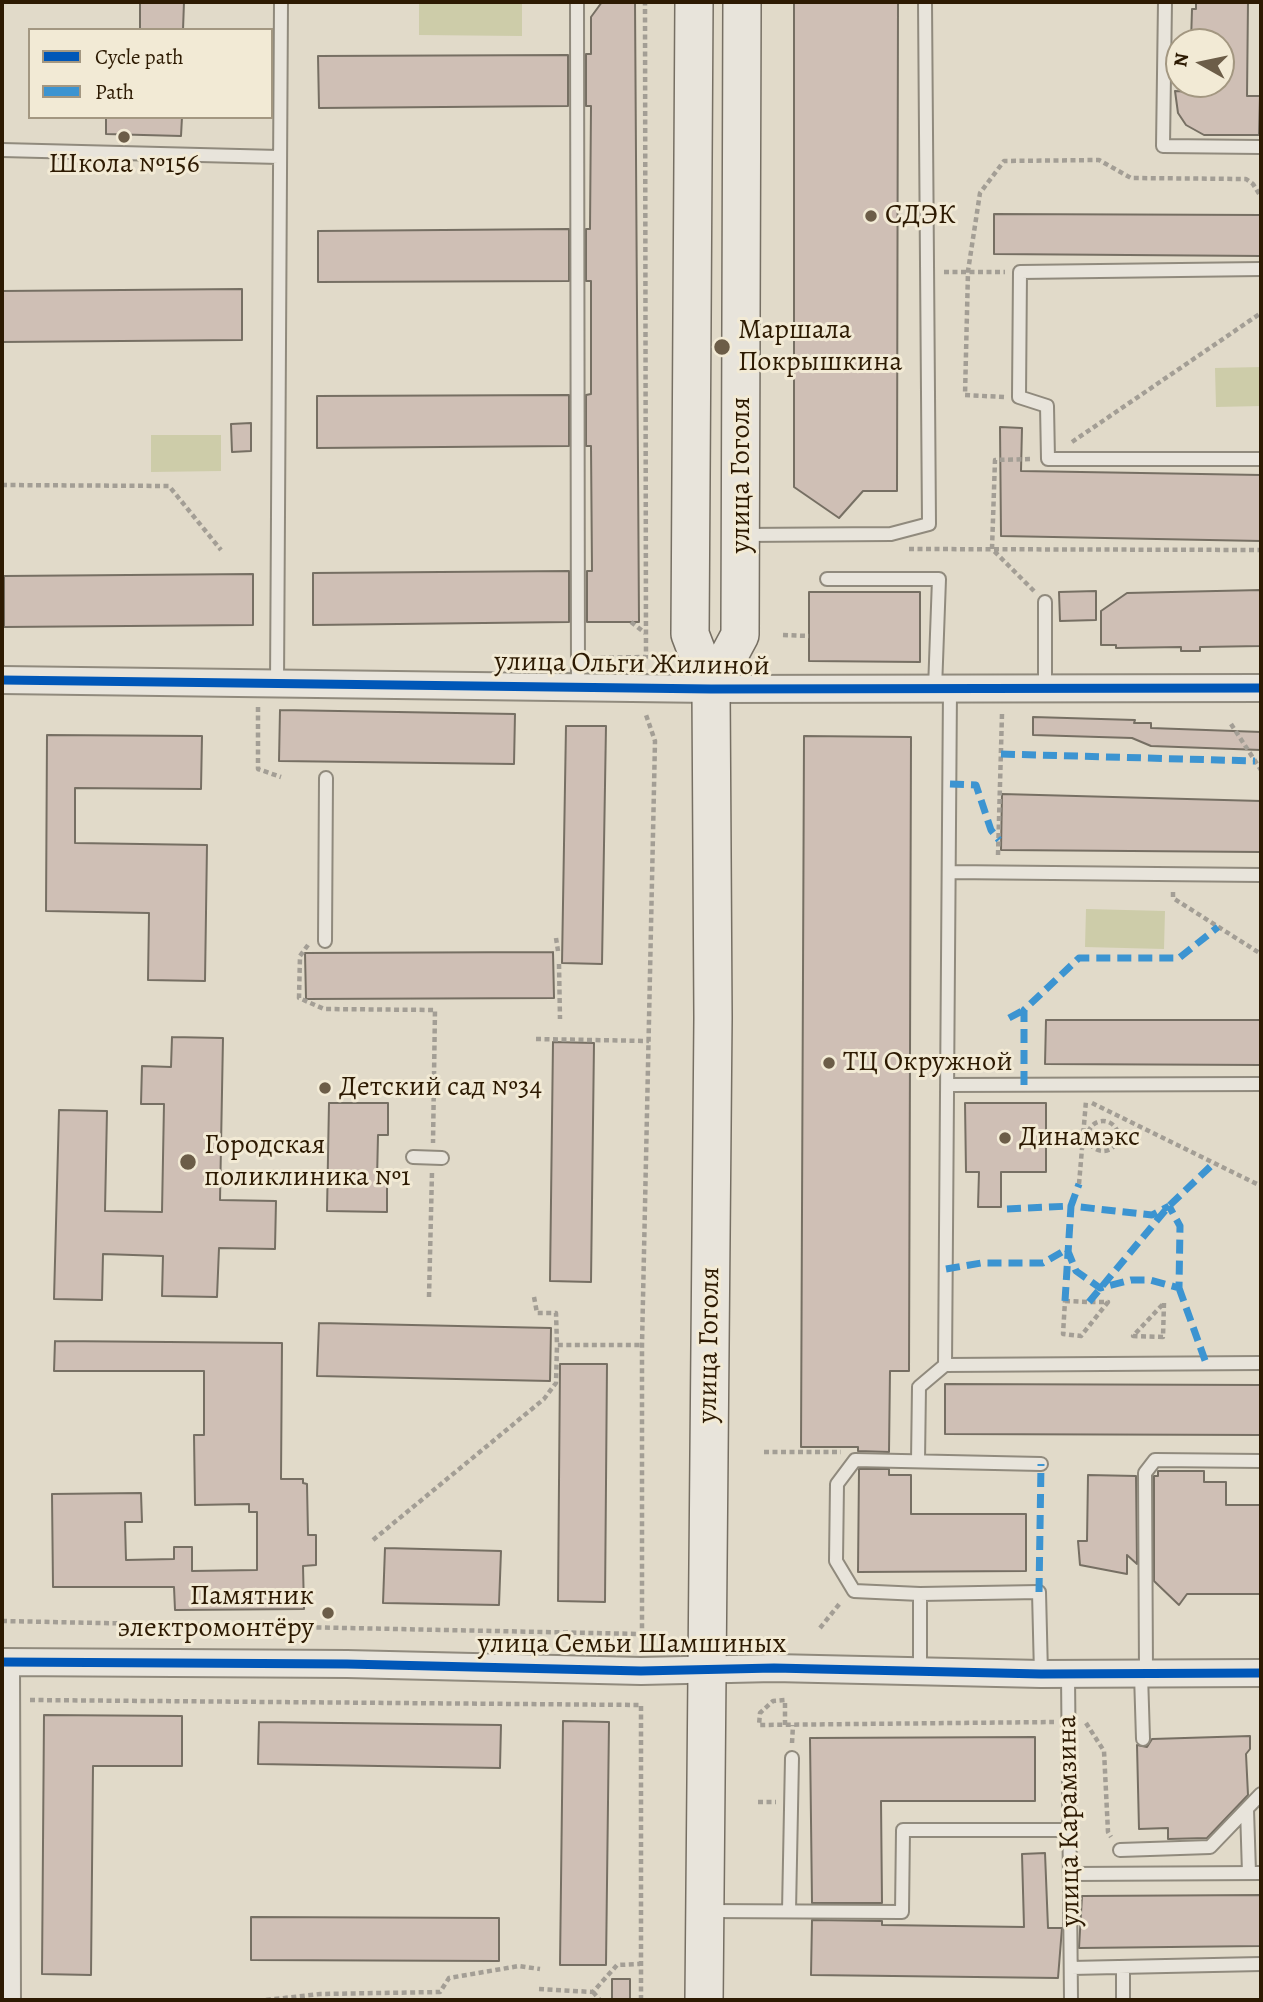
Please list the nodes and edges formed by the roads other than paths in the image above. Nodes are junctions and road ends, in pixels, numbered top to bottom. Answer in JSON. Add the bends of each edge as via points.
{"nodes":[{"id":1,"x":281,"y":2,"type":"edge"},
{"id":2,"x":576,"y":2,"type":"edge"},
{"id":3,"x":694,"y":2,"type":"edge"},
{"id":4,"x":742,"y":2,"type":"edge"},
{"id":5,"x":925,"y":2,"type":"edge"},
{"id":6,"x":1164,"y":2,"type":"edge"},
{"id":7,"x":1261,"y":147,"type":"edge"},
{"id":8,"x":2,"y":150,"type":"edge"},
{"id":9,"x":279,"y":156,"type":"junction"},
{"id":10,"x":1261,"y":269,"type":"edge"},
{"id":11,"x":1261,"y":459,"type":"edge"},
{"id":12,"x":742,"y":535,"type":"junction"},
{"id":13,"x":827,"y":579,"type":"dead end"},
{"id":14,"x":1045,"y":602,"type":"road end"},
{"id":15,"x":2,"y":680,"type":"edge"},
{"id":16,"x":277,"y":683,"type":"junction"},
{"id":17,"x":578,"y":687,"type":"junction"},
{"id":18,"x":1261,"y":688,"type":"edge"},
{"id":19,"x":711,"y":689,"type":"junction"},
{"id":20,"x":943,"y":689,"type":"junction"},
{"id":21,"x":1045,"y":689,"type":"junction"},
{"id":22,"x":326,"y":778,"type":"dead end"},
{"id":23,"x":949,"y":873,"type":"junction"},
{"id":24,"x":1261,"y":875,"type":"edge"},
{"id":25,"x":325,"y":941,"type":"dead end"},
{"id":26,"x":1261,"y":1084,"type":"edge"},
{"id":27,"x":947,"y":1086,"type":"junction"},
{"id":28,"x":413,"y":1157,"type":"dead end"},
{"id":29,"x":442,"y":1158,"type":"dead end"},
{"id":30,"x":1261,"y":1363,"type":"edge"},
{"id":31,"x":945,"y":1365,"type":"junction"},
{"id":32,"x":918,"y":1461,"type":"junction"},
{"id":33,"x":1261,"y":1461,"type":"edge"},
{"id":34,"x":1041,"y":1464,"type":"dead end"},
{"id":35,"x":920,"y":1594,"type":"junction"},
{"id":36,"x":4,"y":1662,"type":"edge"},
{"id":37,"x":707,"y":1671,"type":"junction"},
{"id":38,"x":920,"y":1672,"type":"junction"},
{"id":39,"x":1261,"y":1673,"type":"edge"},
{"id":40,"x":1041,"y":1674,"type":"junction"},
{"id":41,"x":1144,"y":1674,"type":"junction"},
{"id":42,"x":1068,"y":1675,"type":"junction"},
{"id":43,"x":1143,"y":1739,"type":"dead end"},
{"id":44,"x":792,"y":1758,"type":"dead end"},
{"id":45,"x":1261,"y":1794,"type":"edge"},
{"id":46,"x":1247,"y":1809,"type":"junction"},
{"id":47,"x":1070,"y":1830,"type":"junction"},
{"id":48,"x":1120,"y":1850,"type":"road end"},
{"id":49,"x":1255,"y":1873,"type":"edge"},
{"id":50,"x":1070,"y":1874,"type":"junction"},
{"id":51,"x":789,"y":1911,"type":"junction"},
{"id":52,"x":704,"y":1912,"type":"junction"},
{"id":53,"x":1261,"y":1965,"type":"edge"},
{"id":54,"x":1123,"y":1967,"type":"junction"},
{"id":55,"x":1071,"y":1968,"type":"junction"},
{"id":56,"x":7,"y":2000,"type":"edge"},
{"id":57,"x":704,"y":2000,"type":"edge"},
{"id":58,"x":1058,"y":2000,"type":"edge"},
{"id":59,"x":1071,"y":2000,"type":"edge"},
{"id":60,"x":1123,"y":2000,"type":"edge"}],
"edges":[{"from":1,"to":9,"type":"lane"},
{"from":2,"to":17,"type":"lane"},
{"from":3,"to":19,"type":"main road","name":"улица Гоголя","via":[[690,634]]},
{"from":4,"to":12,"type":"main road","name":"улица Гоголя"},
{"from":5,"to":12,"type":"lane","via":[[929,524],[880,535]]},
{"from":6,"to":7,"type":"lane","via":[[1163,146]]},
{"from":8,"to":9,"type":"lane"},
{"from":9,"to":16,"type":"lane","via":[[283,419]]},
{"from":10,"to":11,"type":"lane","via":[[1020,272],[1019,397],[1047,406],[1048,459]]},
{"from":12,"to":19,"type":"main road","name":"улица Гоголя","via":[[740,635]]},
{"from":13,"to":20,"type":"lane","via":[[939,579]]},
{"from":14,"to":21,"type":"lane"},
{"from":15,"to":16,"type":"street","name":"улица Ольги Жилиной"},
{"from":16,"to":17,"type":"street","name":"улица Ольги Жилиной"},
{"from":17,"to":19,"type":"street","name":"улица Ольги Жилиной"},
{"from":18,"to":21,"type":"street","name":"улица Ольги Жилиной"},
{"from":19,"to":20,"type":"street","name":"улица Ольги Жилиной"},
{"from":19,"to":37,"type":"main road","name":"улица Гоголя"},
{"from":20,"to":21,"type":"street","name":"улица Ольги Жилиной"},
{"from":20,"to":23,"type":"lane"},
{"from":22,"to":25,"type":"lane"},
{"from":23,"to":24,"type":"lane"},
{"from":23,"to":27,"type":"lane"},
{"from":26,"to":27,"type":"lane"},
{"from":27,"to":31,"type":"lane"},
{"from":28,"to":29,"type":"lane"},
{"from":30,"to":31,"type":"lane"},
{"from":31,"to":32,"type":"lane","via":[[919,1387]]},
{"from":32,"to":34,"type":"lane"},
{"from":32,"to":35,"type":"lane","via":[[855,1460],[837,1484],[836,1561],[854,1591]]},
{"from":33,"to":41,"type":"lane","via":[[1155,1460],[1145,1473]]},
{"from":35,"to":38,"type":"lane"},
{"from":35,"to":40,"type":"lane","via":[[1039,1592]]},
{"from":36,"to":37,"type":"street","name":"улица Семьи Шамшиных"},
{"from":36,"to":56,"type":"street"},
{"from":37,"to":38,"type":"street","name":"улица Семьи Шамшиных"},
{"from":37,"to":52,"type":"main road","name":"улица Гоголя"},
{"from":38,"to":40,"type":"street","name":"улица Семьи Шамшиных"},
{"from":39,"to":41,"type":"street","name":"улица Семьи Шамшиных"},
{"from":40,"to":42,"type":"street","name":"улица Семьи Шамшиных"},
{"from":41,"to":42,"type":"street","name":"улица Семьи Шамшиных"},
{"from":41,"to":43,"type":"lane"},
{"from":42,"to":47,"type":"lane","name":"улица Карамзина"},
{"from":44,"to":51,"type":"lane"},
{"from":45,"to":46,"type":"lane"},
{"from":46,"to":48,"type":"lane","via":[[1210,1847]]},
{"from":46,"to":49,"type":"lane"},
{"from":47,"to":50,"type":"lane","name":"улица Карамзина"},
{"from":47,"to":51,"type":"lane","via":[[903,1829],[902,1912]]},
{"from":49,"to":50,"type":"lane"},
{"from":50,"to":55,"type":"lane","name":"улица Карамзина"},
{"from":51,"to":52,"type":"lane"},
{"from":52,"to":57,"type":"main road","name":"улица Гоголя"},
{"from":53,"to":54,"type":"lane"},
{"from":54,"to":55,"type":"lane"},
{"from":54,"to":60,"type":"lane"},
{"from":55,"to":59,"type":"lane","name":"улица Карамзина"},
{"from":58,"to":59,"type":"lane"}]}
